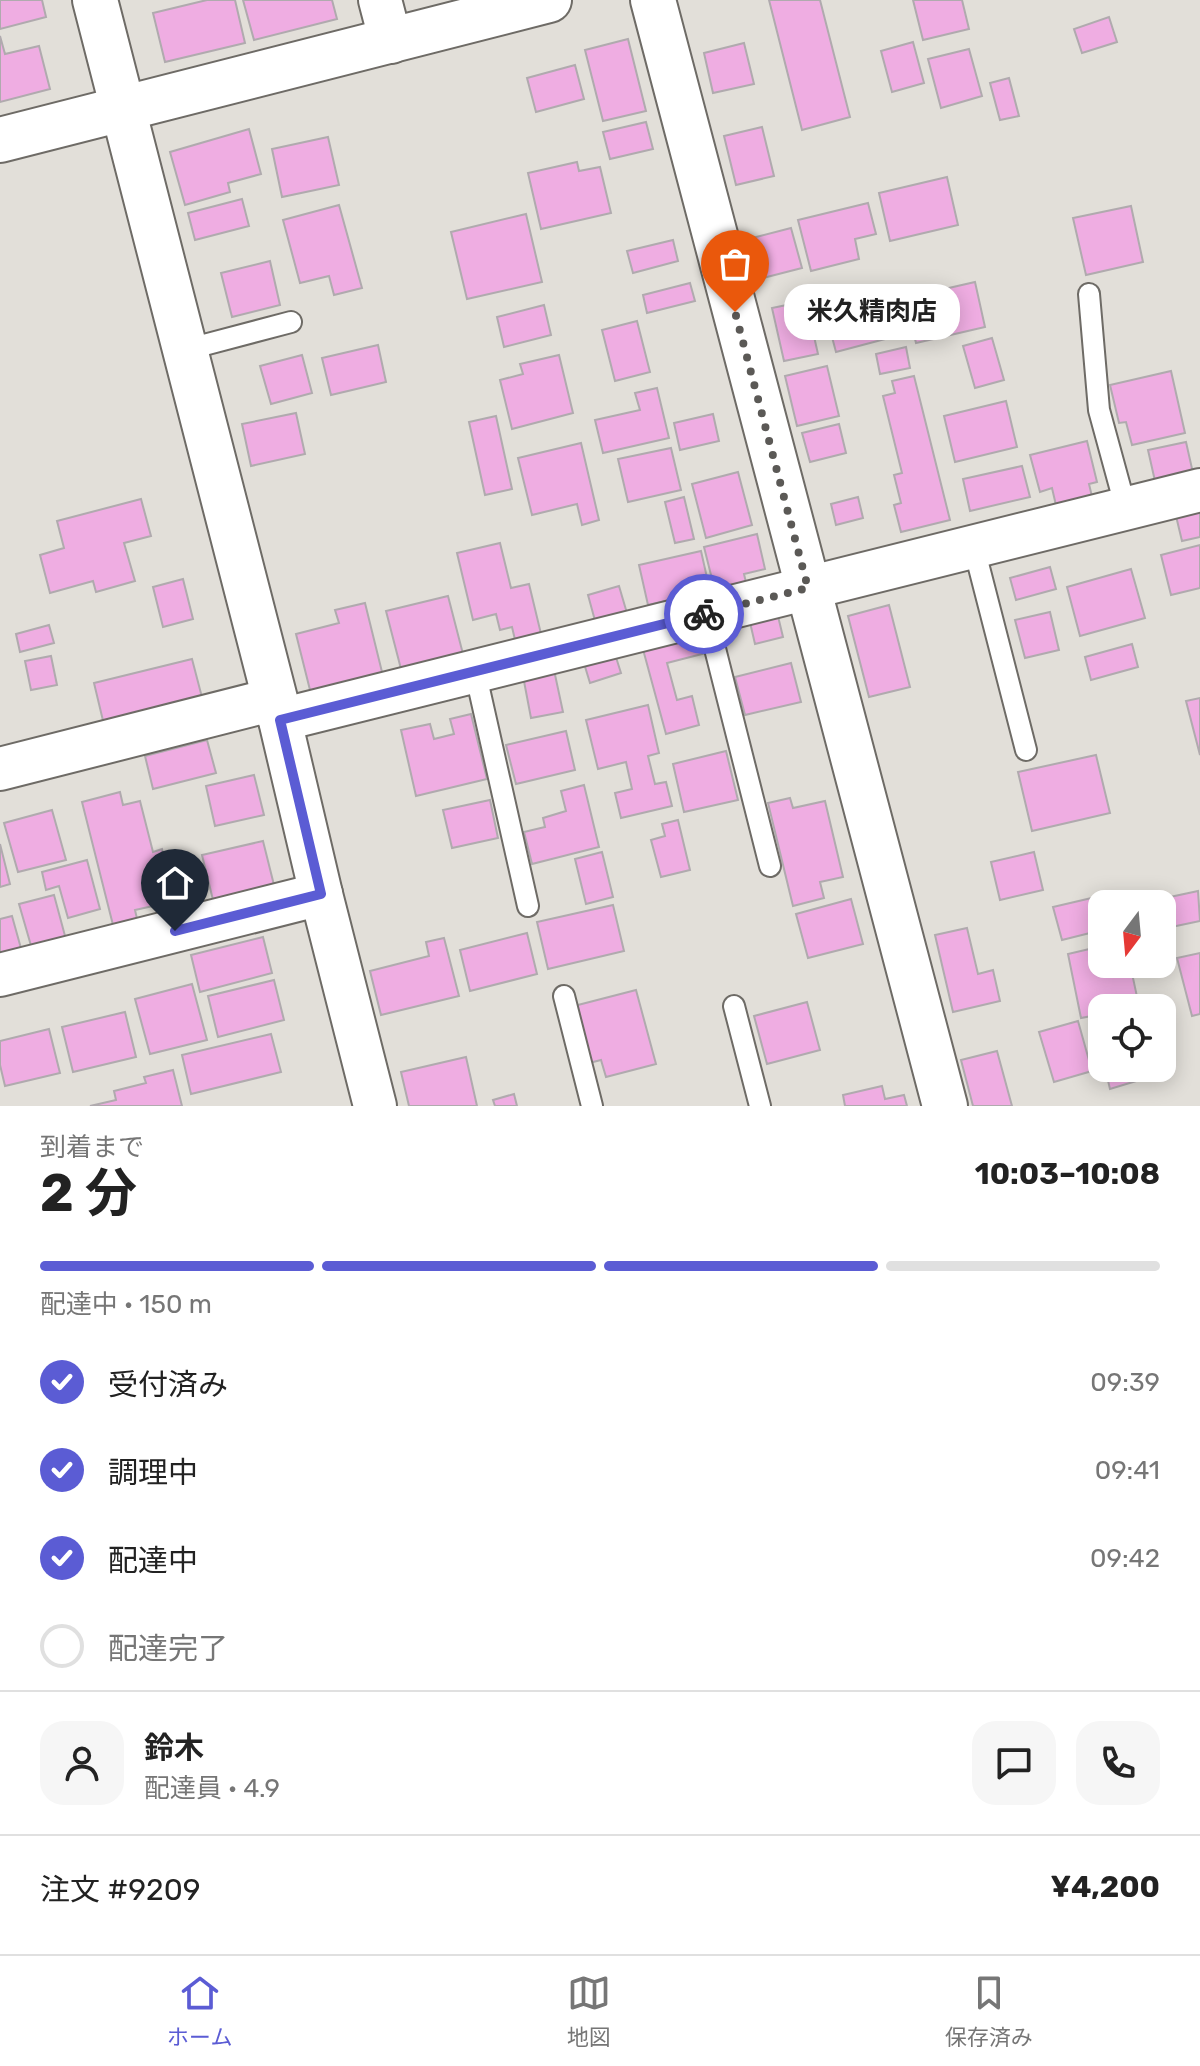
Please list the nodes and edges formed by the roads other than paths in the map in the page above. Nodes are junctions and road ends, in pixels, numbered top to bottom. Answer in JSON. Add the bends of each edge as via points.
{"nodes":[{"id":1,"x":95,"y":0,"type":"edge"},
{"id":2,"x":380,"y":0,"type":"edge"},
{"id":3,"x":549,"y":0,"type":"edge"},
{"id":4,"x":653,"y":0,"type":"edge"},
{"id":5,"x":391,"y":42,"type":"junction"},
{"id":6,"x":123,"y":107,"type":"junction"},
{"id":7,"x":0,"y":140,"type":"edge"},
{"id":8,"x":1089,"y":294,"type":"dead end"},
{"id":9,"x":291,"y":322,"type":"dead end"},
{"id":10,"x":185,"y":350,"type":"junction"},
{"id":11,"x":1200,"y":490,"type":"edge"},
{"id":12,"x":1126,"y":509,"type":"junction"},
{"id":13,"x":974,"y":548,"type":"junction"},
{"id":14,"x":808,"y":588,"type":"junction"},
{"id":15,"x":706,"y":613,"type":"junction"},
{"id":16,"x":475,"y":671,"type":"junction"},
{"id":17,"x":277,"y":709,"type":"junction"},
{"id":18,"x":1026,"y":750,"type":"dead end"},
{"id":19,"x":0,"y":769,"type":"edge"},
{"id":20,"x":770,"y":866,"type":"dead end"},
{"id":21,"x":321,"y":894,"type":"junction"},
{"id":22,"x":528,"y":906,"type":"dead end"},
{"id":23,"x":0,"y":975,"type":"edge"},
{"id":24,"x":564,"y":996,"type":"dead end"},
{"id":25,"x":734,"y":1006,"type":"dead end"},
{"id":26,"x":375,"y":1106,"type":"edge"},
{"id":27,"x":592,"y":1106,"type":"edge"},
{"id":28,"x":760,"y":1106,"type":"edge"},
{"id":29,"x":945,"y":1106,"type":"edge"}],
"edges":[{"from":1,"to":6,"type":"street"},
{"from":2,"to":5,"type":"street"},
{"from":3,"to":5,"type":"street"},
{"from":4,"to":14,"type":"street"},
{"from":5,"to":6,"type":"street"},
{"from":6,"to":7,"type":"street"},
{"from":6,"to":10,"type":"street"},
{"from":8,"to":12,"type":"lane","via":[[1099,410]]},
{"from":9,"to":10,"type":"lane"},
{"from":10,"to":17,"type":"street"},
{"from":11,"to":12,"type":"street"},
{"from":12,"to":13,"type":"street"},
{"from":13,"to":14,"type":"street"},
{"from":13,"to":18,"type":"lane"},
{"from":14,"to":15,"type":"street"},
{"from":14,"to":29,"type":"street"},
{"from":15,"to":16,"type":"street"},
{"from":15,"to":20,"type":"lane"},
{"from":16,"to":17,"type":"street"},
{"from":16,"to":22,"type":"lane"},
{"from":17,"to":19,"type":"street"},
{"from":17,"to":21,"type":"street"},
{"from":21,"to":23,"type":"street"},
{"from":21,"to":26,"type":"street"},
{"from":24,"to":27,"type":"lane"},
{"from":25,"to":28,"type":"lane"}]}
